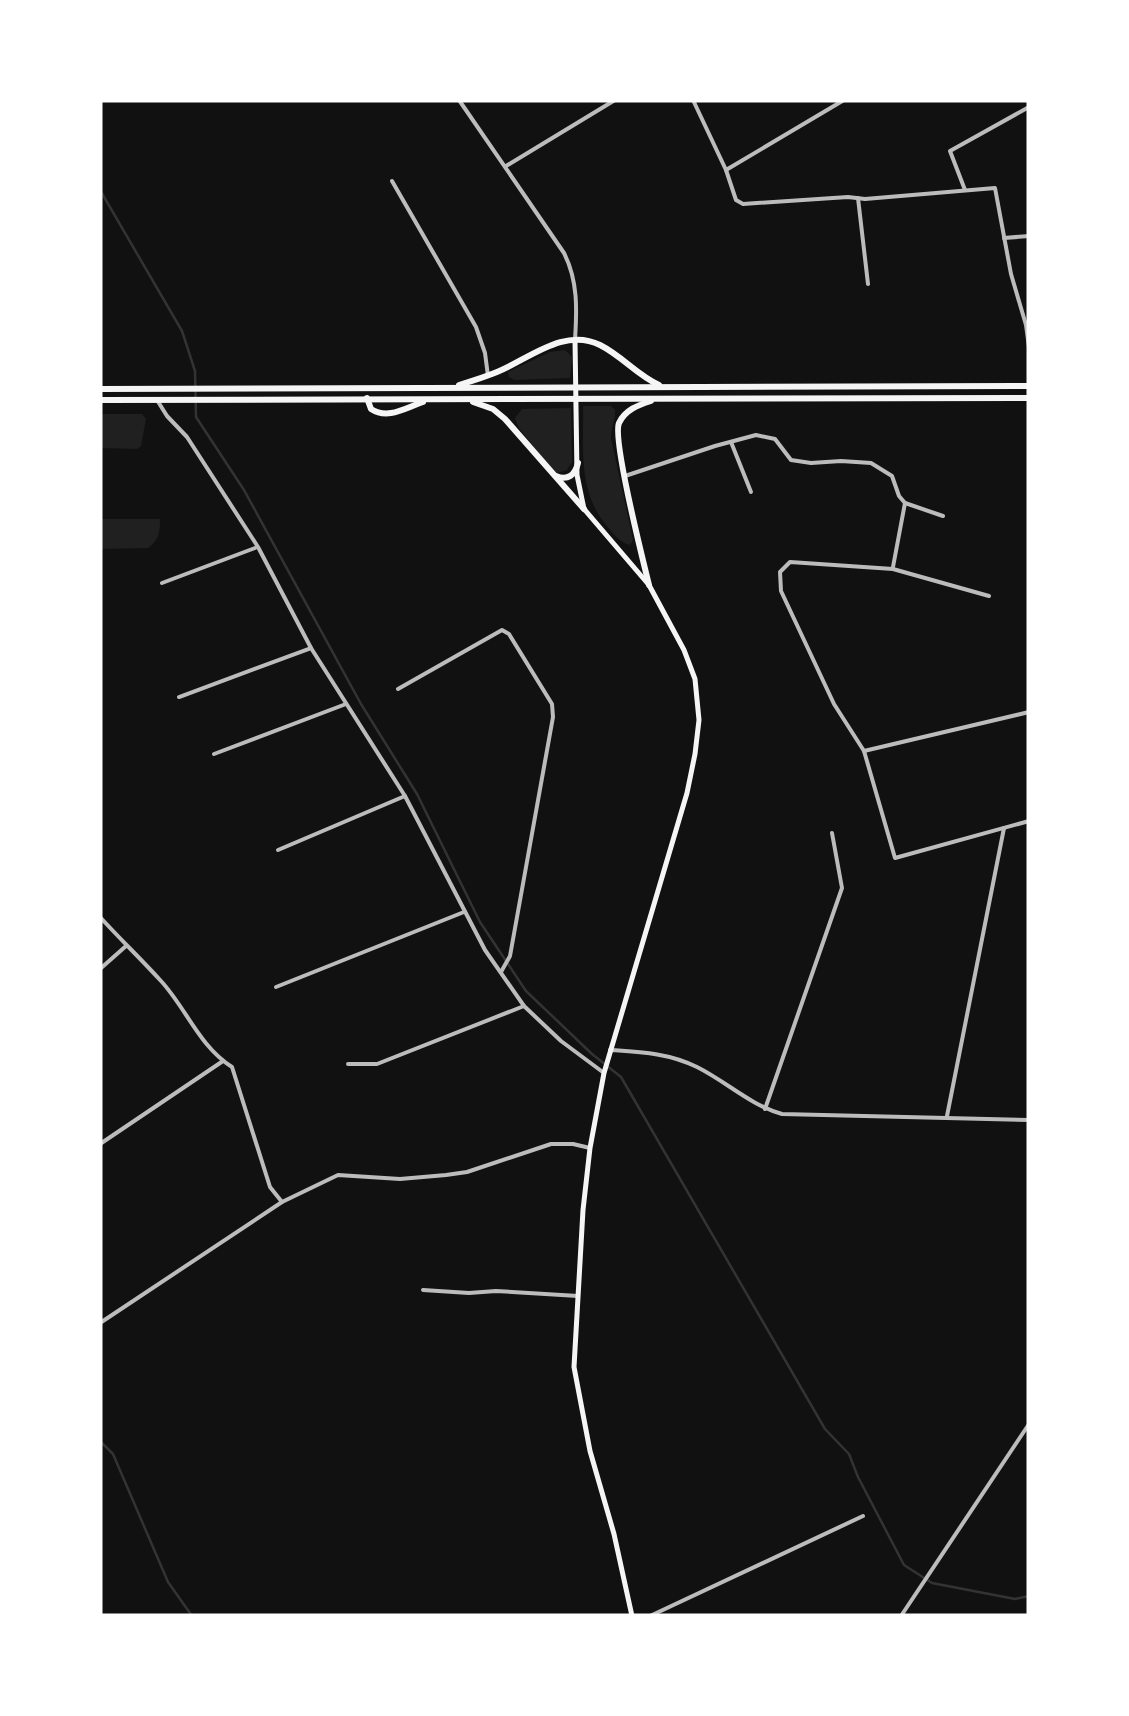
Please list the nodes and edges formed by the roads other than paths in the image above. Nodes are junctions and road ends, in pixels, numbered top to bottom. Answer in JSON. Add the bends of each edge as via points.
{"nodes":[{"id":1,"x":459,"y":100,"type":"edge"},
{"id":2,"x":616,"y":100,"type":"edge"},
{"id":3,"x":693,"y":100,"type":"edge"},
{"id":4,"x":844,"y":100,"type":"edge"},
{"id":5,"x":605,"y":102,"type":"edge"},
{"id":6,"x":1029,"y":107,"type":"edge"},
{"id":7,"x":506,"y":166,"type":"junction"},
{"id":8,"x":726,"y":170,"type":"junction"},
{"id":9,"x":392,"y":182,"type":"dead end"},
{"id":10,"x":965,"y":190,"type":"junction"},
{"id":11,"x":858,"y":198,"type":"junction"},
{"id":12,"x":1029,"y":236,"type":"edge"},
{"id":13,"x":1004,"y":238,"type":"junction"},
{"id":14,"x":868,"y":284,"type":"dead end"},
{"id":15,"x":1028,"y":325,"type":"edge"},
{"id":16,"x":576,"y":340,"type":"junction"},
{"id":17,"x":1029,"y":347,"type":"edge"},
{"id":18,"x":488,"y":376,"type":"junction"},
{"id":19,"x":1029,"y":386,"type":"edge"},
{"id":20,"x":372,"y":388,"type":"junction"},
{"id":21,"x":448,"y":388,"type":"junction"},
{"id":22,"x":666,"y":388,"type":"junction"},
{"id":23,"x":738,"y":388,"type":"junction"},
{"id":24,"x":100,"y":389,"type":"edge"},
{"id":25,"x":1029,"y":398,"type":"edge"},
{"id":26,"x":736,"y":399,"type":"junction"},
{"id":27,"x":100,"y":400,"type":"edge"},
{"id":28,"x":157,"y":400,"type":"junction"},
{"id":29,"x":367,"y":400,"type":"junction"},
{"id":30,"x":430,"y":400,"type":"junction"},
{"id":31,"x":466,"y":400,"type":"junction"},
{"id":32,"x":657,"y":400,"type":"junction"},
{"id":33,"x":731,"y":442,"type":"junction"},
{"id":34,"x":578,"y":463,"type":"junction"},
{"id":35,"x":550,"y":473,"type":"junction"},
{"id":36,"x":625,"y":476,"type":"junction"},
{"id":37,"x":751,"y":492,"type":"dead end"},
{"id":38,"x":905,"y":503,"type":"junction"},
{"id":39,"x":584,"y":510,"type":"junction"},
{"id":40,"x":943,"y":516,"type":"dead end"},
{"id":41,"x":258,"y":547,"type":"junction"},
{"id":42,"x":893,"y":568,"type":"junction"},
{"id":43,"x":162,"y":583,"type":"dead end"},
{"id":44,"x":648,"y":585,"type":"junction"},
{"id":45,"x":989,"y":596,"type":"dead end"},
{"id":46,"x":311,"y":648,"type":"junction"},
{"id":47,"x":398,"y":689,"type":"dead end"},
{"id":48,"x":179,"y":697,"type":"dead end"},
{"id":49,"x":346,"y":704,"type":"junction"},
{"id":50,"x":1029,"y":712,"type":"edge"},
{"id":51,"x":864,"y":751,"type":"junction"},
{"id":52,"x":214,"y":754,"type":"dead end"},
{"id":53,"x":405,"y":796,"type":"junction"},
{"id":54,"x":1029,"y":821,"type":"edge"},
{"id":55,"x":1004,"y":828,"type":"junction"},
{"id":56,"x":832,"y":832,"type":"dead end"},
{"id":57,"x":278,"y":850,"type":"dead end"},
{"id":58,"x":464,"y":912,"type":"junction"},
{"id":59,"x":100,"y":917,"type":"edge"},
{"id":60,"x":126,"y":946,"type":"junction"},
{"id":61,"x":100,"y":969,"type":"edge"},
{"id":62,"x":501,"y":972,"type":"junction"},
{"id":63,"x":276,"y":986,"type":"dead end"},
{"id":64,"x":524,"y":1006,"type":"junction"},
{"id":65,"x":609,"y":1054,"type":"junction"},
{"id":66,"x":223,"y":1061,"type":"junction"},
{"id":67,"x":348,"y":1064,"type":"dead end"},
{"id":68,"x":604,"y":1073,"type":"junction"},
{"id":69,"x":765,"y":1109,"type":"junction"},
{"id":70,"x":947,"y":1116,"type":"junction"},
{"id":71,"x":1029,"y":1120,"type":"edge"},
{"id":72,"x":100,"y":1144,"type":"edge"},
{"id":73,"x":590,"y":1148,"type":"junction"},
{"id":74,"x":282,"y":1202,"type":"junction"},
{"id":75,"x":422,"y":1290,"type":"dead end"},
{"id":76,"x":578,"y":1296,"type":"junction"},
{"id":77,"x":100,"y":1323,"type":"edge"},
{"id":78,"x":1029,"y":1424,"type":"edge"},
{"id":79,"x":863,"y":1516,"type":"dead end"},
{"id":80,"x":632,"y":1616,"type":"edge"},
{"id":81,"x":650,"y":1616,"type":"edge"},
{"id":82,"x":901,"y":1616,"type":"edge"}],
"edges":[{"from":1,"to":7,"type":"street"},
{"from":2,"to":5,"type":"street"},
{"from":3,"to":8,"type":"street"},
{"from":4,"to":8,"type":"street"},
{"from":5,"to":7,"type":"street"},
{"from":6,"to":10,"type":"street","via":[[950,151]]},
{"from":7,"to":16,"type":"street","via":[[569,262]]},
{"from":8,"to":11,"type":"street","via":[[736,200],[744,204]]},
{"from":9,"to":18,"type":"street","via":[[476,327]]},
{"from":10,"to":11,"type":"street"},
{"from":10,"to":13,"type":"street","via":[[995,188]]},
{"from":11,"to":14,"type":"street"},
{"from":12,"to":13,"type":"street"},
{"from":13,"to":15,"type":"street"},
{"from":15,"to":17,"type":"street"},
{"from":16,"to":18,"type":"highway"},
{"from":16,"to":22,"type":"highway","via":[[602,346]]},
{"from":16,"to":34,"type":"main road"},
{"from":18,"to":21,"type":"highway"},
{"from":19,"to":23,"type":"highway"},
{"from":20,"to":21,"type":"highway"},
{"from":20,"to":24,"type":"highway"},
{"from":20,"to":29,"type":"highway"},
{"from":21,"to":22,"type":"highway"},
{"from":22,"to":23,"type":"highway"},
{"from":23,"to":26,"type":"highway"},
{"from":25,"to":26,"type":"highway"},
{"from":26,"to":32,"type":"highway"},
{"from":27,"to":28,"type":"highway"},
{"from":28,"to":29,"type":"highway"},
{"from":28,"to":41,"type":"street"},
{"from":29,"to":30,"type":"highway"},
{"from":29,"to":30,"type":"highway","via":[[388,415]]},
{"from":30,"to":31,"type":"highway"},
{"from":31,"to":32,"type":"highway"},
{"from":31,"to":35,"type":"highway","via":[[493,409]]},
{"from":32,"to":36,"type":"highway","via":[[630,410],[618,424]]},
{"from":33,"to":36,"type":"street"},
{"from":33,"to":37,"type":"street"},
{"from":33,"to":38,"type":"street","via":[[756,435],[775,439],[791,460],[871,463],[892,476]]},
{"from":34,"to":35,"type":"highway","via":[[570,476]]},
{"from":34,"to":39,"type":"main road"},
{"from":35,"to":39,"type":"highway"},
{"from":36,"to":44,"type":"highway"},
{"from":38,"to":40,"type":"street"},
{"from":38,"to":42,"type":"street"},
{"from":39,"to":44,"type":"main road"},
{"from":41,"to":43,"type":"street"},
{"from":41,"to":46,"type":"street"},
{"from":42,"to":45,"type":"street"},
{"from":42,"to":51,"type":"street","via":[[790,562],[780,572],[782,592],[834,704]]},
{"from":44,"to":65,"type":"main road","via":[[692,668],[698,738]]},
{"from":46,"to":48,"type":"street"},
{"from":46,"to":49,"type":"street"},
{"from":47,"to":62,"type":"street","via":[[502,630],[552,704],[510,956]]},
{"from":49,"to":52,"type":"street"},
{"from":49,"to":53,"type":"street"},
{"from":50,"to":51,"type":"street"},
{"from":51,"to":55,"type":"street","via":[[895,858]]},
{"from":53,"to":57,"type":"street"},
{"from":53,"to":58,"type":"street"},
{"from":54,"to":55,"type":"street"},
{"from":55,"to":70,"type":"street"},
{"from":56,"to":69,"type":"street","via":[[842,888]]},
{"from":58,"to":62,"type":"street"},
{"from":58,"to":63,"type":"street"},
{"from":59,"to":60,"type":"street"},
{"from":60,"to":61,"type":"street"},
{"from":60,"to":66,"type":"street","via":[[164,983]]},
{"from":62,"to":64,"type":"street"},
{"from":64,"to":67,"type":"street","via":[[377,1064]]},
{"from":64,"to":68,"type":"street"},
{"from":65,"to":68,"type":"main road"},
{"from":65,"to":69,"type":"street","via":[[676,1058]]},
{"from":66,"to":72,"type":"street"},
{"from":66,"to":74,"type":"street","via":[[238,1078],[270,1187]]},
{"from":68,"to":73,"type":"main road"},
{"from":69,"to":70,"type":"street"},
{"from":70,"to":71,"type":"street"},
{"from":73,"to":74,"type":"street","via":[[550,1144],[446,1175],[338,1175]]},
{"from":73,"to":76,"type":"main road"},
{"from":74,"to":77,"type":"street"},
{"from":75,"to":76,"type":"street"},
{"from":76,"to":80,"type":"main road","via":[[574,1367],[580,1408]]},
{"from":78,"to":82,"type":"street"},
{"from":79,"to":81,"type":"street"}]}
